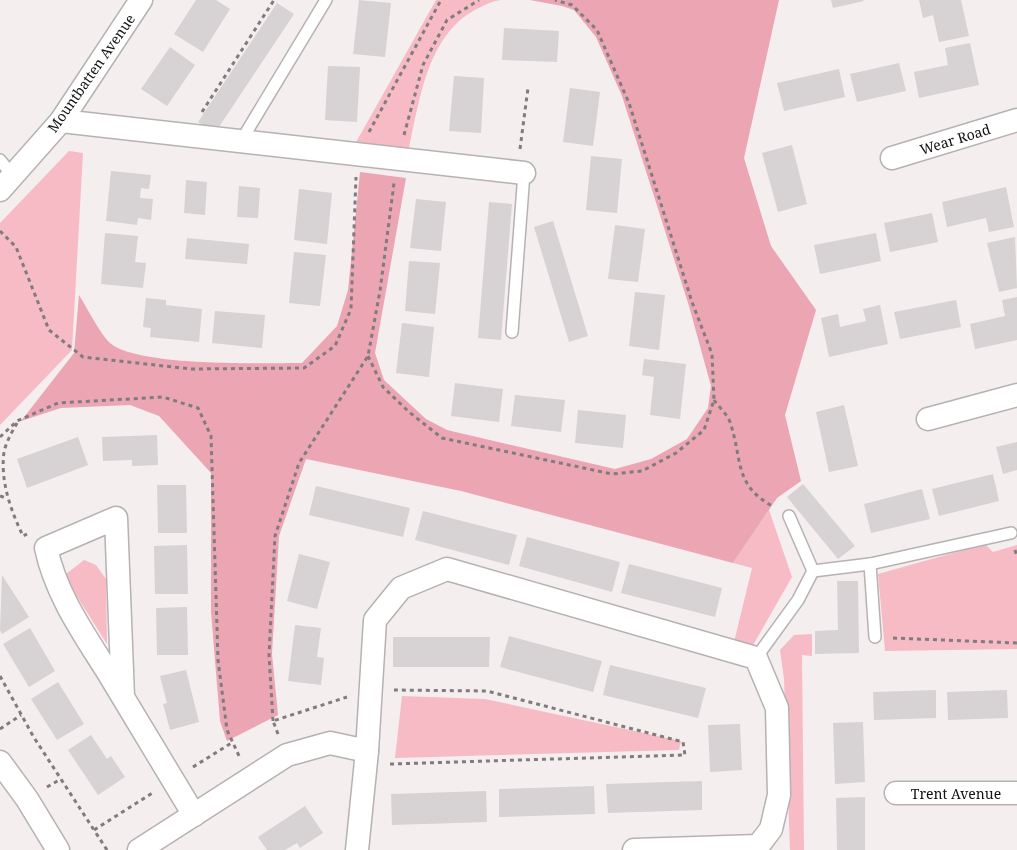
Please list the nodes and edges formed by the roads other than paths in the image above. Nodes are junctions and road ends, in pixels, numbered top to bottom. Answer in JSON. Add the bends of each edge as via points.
{"nodes":[{"id":1,"x":142,"y":0,"type":"edge"},
{"id":2,"x":326,"y":0,"type":"edge"},
{"id":3,"x":1017,"y":120,"type":"edge"},
{"id":4,"x":61,"y":121,"type":"junction"},
{"id":5,"x":241,"y":142,"type":"junction"},
{"id":6,"x":892,"y":158,"type":"dead end"},
{"id":7,"x":521,"y":173,"type":"joint"},
{"id":8,"x":4,"y":175,"type":"edge"},
{"id":9,"x":512,"y":332,"type":"dead end"},
{"id":10,"x":1017,"y":395,"type":"edge"},
{"id":11,"x":928,"y":418,"type":"dead end"},
{"id":12,"x":789,"y":516,"type":"road end"},
{"id":13,"x":1011,"y":533,"type":"dead end"},
{"id":14,"x":870,"y":564,"type":"junction"},
{"id":15,"x":813,"y":571,"type":"junction"},
{"id":16,"x":875,"y":637,"type":"road end"},
{"id":17,"x":756,"y":658,"type":"junction"},
{"id":18,"x":123,"y":697,"type":"junction"},
{"id":19,"x":366,"y":758,"type":"junction"},
{"id":20,"x":0,"y":762,"type":"edge"},
{"id":21,"x":896,"y":793,"type":"dead end"},
{"id":22,"x":1017,"y":793,"type":"edge"},
{"id":23,"x":194,"y":815,"type":"junction"},
{"id":24,"x":58,"y":850,"type":"edge"},
{"id":25,"x":139,"y":850,"type":"edge"},
{"id":26,"x":358,"y":850,"type":"edge"},
{"id":27,"x":634,"y":850,"type":"edge"}],
"edges":[{"from":1,"to":4,"type":"street","name":"Mountbatten Avenue"},
{"from":2,"to":5,"type":"lane"},
{"from":3,"to":6,"type":"street","name":"Wear Road"},
{"from":4,"to":5,"type":"street"},
{"from":4,"to":8,"type":"street","name":"Mountbatten Avenue"},
{"from":5,"to":7,"type":"street"},
{"from":7,"to":9,"type":"lane"},
{"from":10,"to":11,"type":"street"},
{"from":12,"to":15,"type":"lane"},
{"from":13,"to":14,"type":"lane"},
{"from":14,"to":15,"type":"lane"},
{"from":14,"to":16,"type":"lane"},
{"from":15,"to":17,"type":"lane","via":[[798,600]]},
{"from":17,"to":19,"type":"street","via":[[447,569],[401,588],[375,620]]},
{"from":17,"to":27,"type":"street","via":[[777,708],[779,795],[771,830],[758,846]]},
{"from":18,"to":18,"type":"street","via":[[67,605],[51,571],[46,548],[116,518]]},
{"from":18,"to":23,"type":"street"},
{"from":19,"to":23,"type":"street","via":[[330,742],[287,755]]},
{"from":19,"to":26,"type":"street"},
{"from":20,"to":24,"type":"street"},
{"from":21,"to":22,"type":"street","name":"Trent Avenue"},
{"from":23,"to":25,"type":"street"}]}
